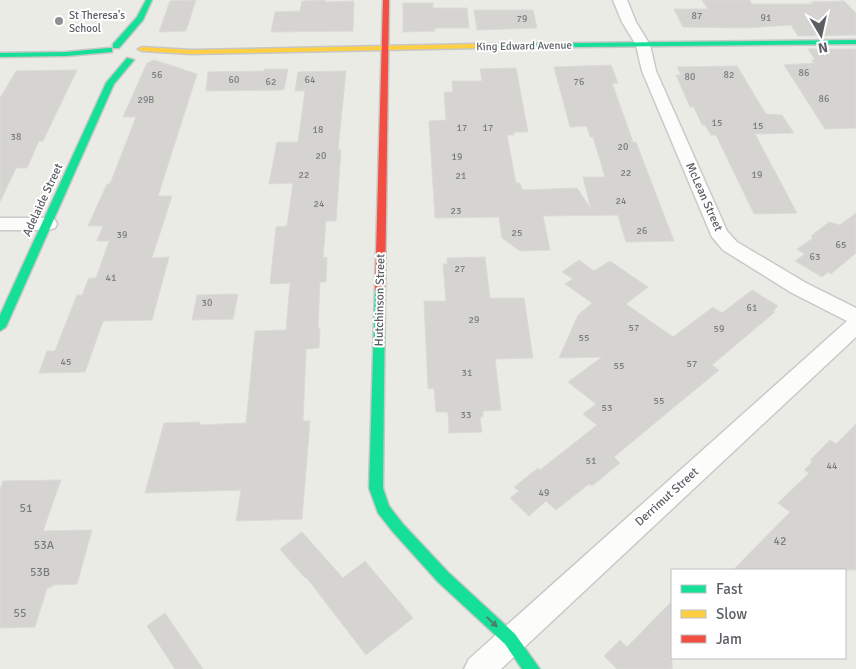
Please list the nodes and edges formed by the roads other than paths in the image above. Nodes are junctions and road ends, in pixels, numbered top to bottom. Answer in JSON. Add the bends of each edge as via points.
{"nodes":[{"id":1,"x":150,"y":0,"type":"edge"},
{"id":2,"x":386,"y":0,"type":"edge"},
{"id":3,"x":620,"y":0,"type":"edge"},
{"id":4,"x":140,"y":18,"type":"junction"},
{"id":5,"x":856,"y":42,"type":"edge"},
{"id":6,"x":638,"y":44,"type":"junction"},
{"id":7,"x":385,"y":48,"type":"junction"},
{"id":8,"x":136,"y":53,"type":"junction"},
{"id":9,"x":0,"y":55,"type":"edge"},
{"id":10,"x":110,"y":55,"type":"junction"},
{"id":11,"x":110,"y":84,"type":"junction"},
{"id":12,"x":0,"y":224,"type":"edge"},
{"id":13,"x":48,"y":224,"type":"junction"},
{"id":14,"x":855,"y":326,"type":"edge"},
{"id":15,"x":0,"y":327,"type":"edge"},
{"id":16,"x":443,"y":577,"type":"joint"},
{"id":17,"x":500,"y":658,"type":"edge"},
{"id":18,"x":532,"y":669,"type":"edge"}],
"edges":[{"from":1,"to":4,"type":"street"},
{"from":2,"to":7,"type":"street","name":"Hutchinson Street"},
{"from":3,"to":6,"type":"street","name":"McLean Street"},
{"from":4,"to":8,"type":"street"},
{"from":4,"to":10,"type":"street"},
{"from":5,"to":6,"type":"street","name":"King Edward Avenue"},
{"from":6,"to":7,"type":"street","name":"King Edward Avenue"},
{"from":6,"to":14,"type":"street","name":"McLean Street","via":[[719,233],[730,246]]},
{"from":7,"to":8,"type":"street","name":"King Edward Avenue"},
{"from":7,"to":16,"type":"street","name":"Hutchinson Street","via":[[376,488],[383,509]]},
{"from":8,"to":10,"type":"street","via":[[114,62]]},
{"from":8,"to":10,"type":"street","via":[[128,44]]},
{"from":8,"to":11,"type":"street","name":"Adelaide Street"},
{"from":9,"to":10,"type":"street"},
{"from":10,"to":11,"type":"street","name":"Adelaide Street"},
{"from":11,"to":13,"type":"street","name":"Adelaide Street"},
{"from":12,"to":13,"type":"street"},
{"from":13,"to":15,"type":"street","name":"Adelaide Street"},
{"from":14,"to":17,"type":"street","name":"Derrimut Street"},
{"from":16,"to":17,"type":"street","name":"Hutchinson Street"},
{"from":17,"to":18,"type":"street","name":"Hutchinson Street"}]}
